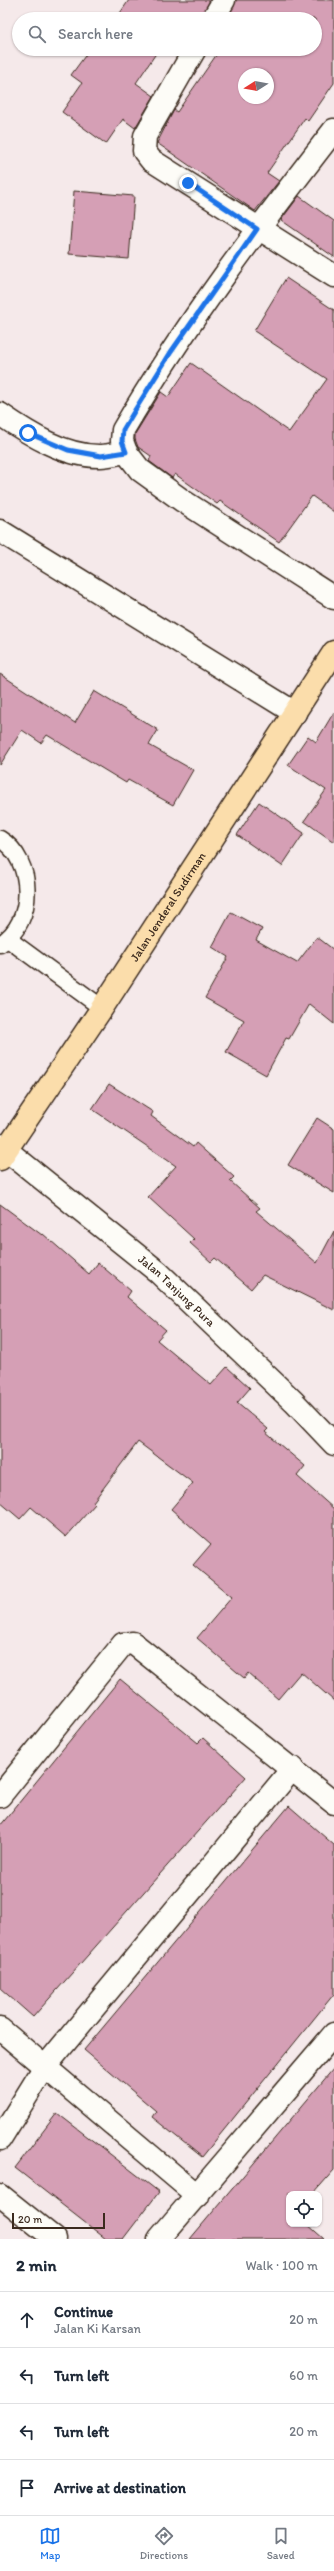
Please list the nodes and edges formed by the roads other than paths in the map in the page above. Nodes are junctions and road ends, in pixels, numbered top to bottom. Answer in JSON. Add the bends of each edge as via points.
{"nodes":[{"id":1,"x":224,"y":0,"type":"edge"},
{"id":2,"x":217,"y":12,"type":"edge"},
{"id":3,"x":191,"y":56,"type":"edge"},
{"id":4,"x":334,"y":130,"type":"edge"},
{"id":5,"x":257,"y":229,"type":"junction"},
{"id":6,"x":334,"y":276,"type":"edge"},
{"id":7,"x":0,"y":414,"type":"edge"},
{"id":8,"x":126,"y":452,"type":"junction"},
{"id":9,"x":0,"y":531,"type":"edge"},
{"id":10,"x":334,"y":598,"type":"edge"},
{"id":11,"x":334,"y":652,"type":"edge"},
{"id":12,"x":295,"y":713,"type":"junction"},
{"id":13,"x":0,"y":839,"type":"edge"},
{"id":14,"x":4,"y":942,"type":"edge"},
{"id":15,"x":102,"y":1008,"type":"junction"},
{"id":16,"x":2,"y":1151,"type":"edge"},
{"id":17,"x":334,"y":1444,"type":"edge"},
{"id":18,"x":293,"y":1768,"type":"junction"},
{"id":19,"x":0,"y":1796,"type":"edge"},
{"id":20,"x":334,"y":1802,"type":"edge"},
{"id":21,"x":0,"y":2029,"type":"edge"},
{"id":22,"x":334,"y":2034,"type":"edge"},
{"id":23,"x":44,"y":2068,"type":"junction"},
{"id":24,"x":0,"y":2139,"type":"edge"},
{"id":25,"x":0,"y":2195,"type":"edge"},
{"id":26,"x":198,"y":2196,"type":"junction"},
{"id":27,"x":55,"y":2239,"type":"edge"},
{"id":28,"x":160,"y":2239,"type":"edge"}],
"edges":[{"from":1,"to":2,"type":"street"},
{"from":3,"to":5,"type":"street","via":[[145,136],[144,151],[152,160]]},
{"from":4,"to":5,"type":"street"},
{"from":5,"to":6,"type":"street"},
{"from":5,"to":8,"type":"street","via":[[171,352],[123,430],[122,441]]},
{"from":7,"to":8,"type":"street","via":[[28,433],[68,450],[101,456]]},
{"from":8,"to":10,"type":"street","via":[[140,470],[183,501]]},
{"from":9,"to":12,"type":"street"},
{"from":11,"to":12,"type":"main road","name":"Jalan Jenderal Sudirman"},
{"from":12,"to":15,"type":"main road","name":"Jalan Jenderal Sudirman"},
{"from":13,"to":14,"type":"lane","via":[[6,842],[22,864],[28,891],[22,917]]},
{"from":14,"to":15,"type":"lane"},
{"from":15,"to":16,"type":"main road","name":"Jalan Jenderal Sudirman"},
{"from":16,"to":17,"type":"street","name":"Jalan Tanjung Pura","via":[[158,1272],[294,1402]]},
{"from":18,"to":19,"type":"street","via":[[133,1643],[128,1642],[123,1644]]},
{"from":18,"to":20,"type":"street"},
{"from":18,"to":23,"type":"street"},
{"from":21,"to":23,"type":"street"},
{"from":22,"to":26,"type":"street"},
{"from":23,"to":24,"type":"street"},
{"from":23,"to":26,"type":"street"},
{"from":25,"to":27,"type":"street"},
{"from":26,"to":28,"type":"street"}]}
